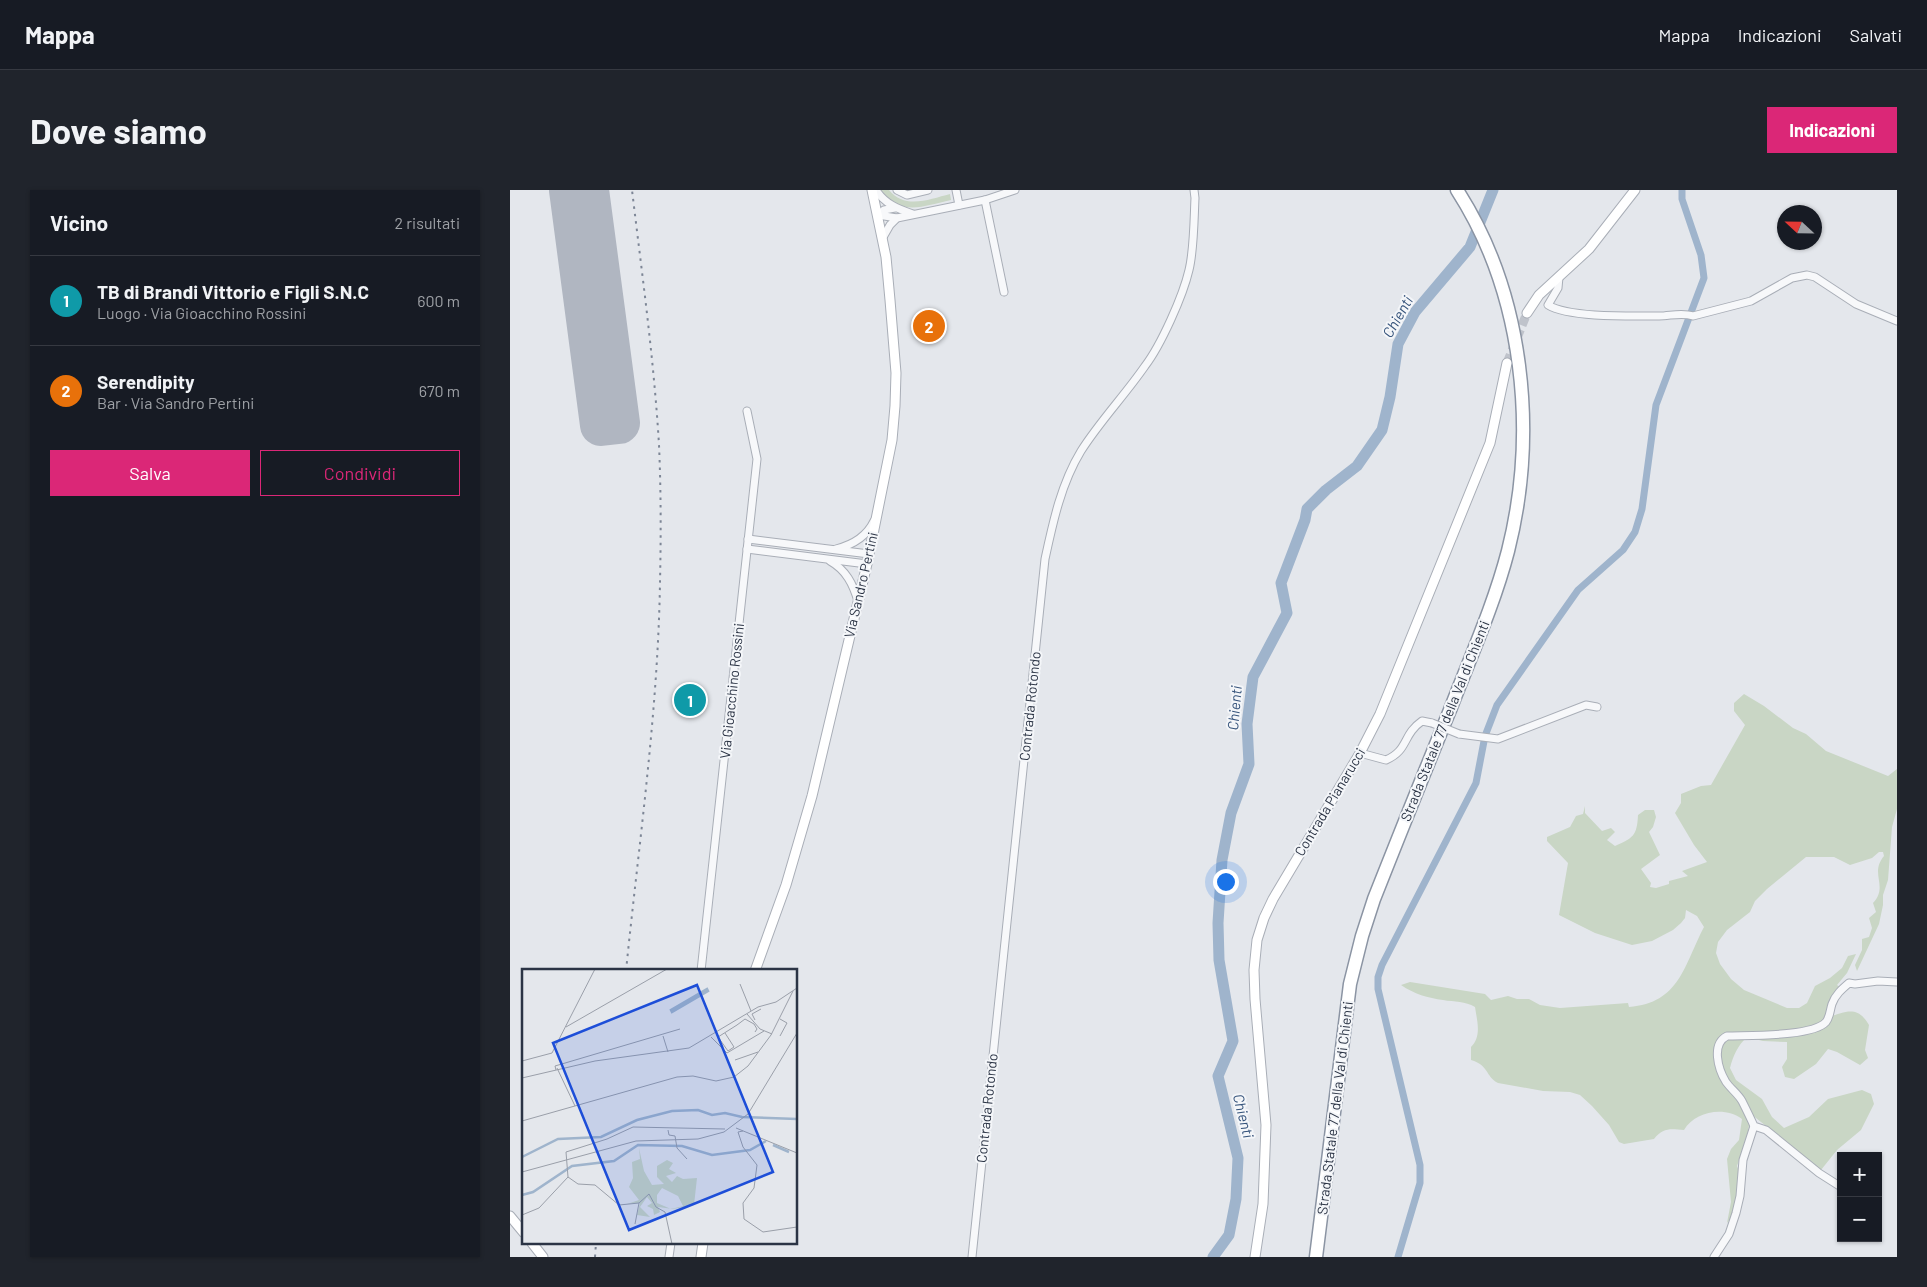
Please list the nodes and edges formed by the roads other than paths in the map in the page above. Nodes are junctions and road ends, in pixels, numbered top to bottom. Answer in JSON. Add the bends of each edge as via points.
{"nodes":[{"id":1,"x":872,"y":190,"type":"edge"},
{"id":2,"x":876,"y":190,"type":"edge"},
{"id":3,"x":897,"y":190,"type":"edge"},
{"id":4,"x":928,"y":190,"type":"edge"},
{"id":5,"x":956,"y":190,"type":"edge"},
{"id":6,"x":1015,"y":190,"type":"edge"},
{"id":7,"x":1194,"y":190,"type":"edge"},
{"id":8,"x":1457,"y":190,"type":"edge"},
{"id":9,"x":1466,"y":190,"type":"edge"},
{"id":10,"x":1635,"y":190,"type":"edge"},
{"id":11,"x":985,"y":200,"type":"junction"},
{"id":12,"x":958,"y":205,"type":"junction"},
{"id":13,"x":895,"y":208,"type":"junction"},
{"id":14,"x":914,"y":214,"type":"junction"},
{"id":15,"x":878,"y":215,"type":"junction"},
{"id":16,"x":897,"y":218,"type":"junction"},
{"id":17,"x":1483,"y":231,"type":"junction"},
{"id":18,"x":882,"y":239,"type":"junction"},
{"id":19,"x":1559,"y":277,"type":"junction"},
{"id":20,"x":1004,"y":292,"type":"dead end"},
{"id":21,"x":1527,"y":313,"type":"tunnel mouth"},
{"id":22,"x":1897,"y":321,"type":"edge"},
{"id":23,"x":1507,"y":363,"type":"tunnel mouth"},
{"id":24,"x":747,"y":411,"type":"dead end"},
{"id":25,"x":878,"y":514,"type":"junction"},
{"id":26,"x":748,"y":539,"type":"junction"},
{"id":27,"x":795,"y":546,"type":"junction"},
{"id":28,"x":747,"y":549,"type":"junction"},
{"id":29,"x":831,"y":550,"type":"junction"},
{"id":30,"x":869,"y":554,"type":"junction"},
{"id":31,"x":793,"y":556,"type":"junction"},
{"id":32,"x":827,"y":560,"type":"junction"},
{"id":33,"x":867,"y":564,"type":"junction"},
{"id":34,"x":858,"y":601,"type":"junction"},
{"id":35,"x":1598,"y":707,"type":"dead end"},
{"id":36,"x":1360,"y":753,"type":"junction"},
{"id":37,"x":701,"y":969,"type":"edge"},
{"id":38,"x":756,"y":969,"type":"edge"},
{"id":39,"x":1897,"y":982,"type":"edge"},
{"id":40,"x":1754,"y":1126,"type":"junction"},
{"id":41,"x":1837,"y":1184,"type":"edge"},
{"id":42,"x":510,"y":1216,"type":"edge"},
{"id":43,"x":522,"y":1231,"type":"edge"},
{"id":44,"x":533,"y":1244,"type":"edge"},
{"id":45,"x":671,"y":1244,"type":"edge"},
{"id":46,"x":703,"y":1244,"type":"edge"},
{"id":47,"x":544,"y":1257,"type":"edge"},
{"id":48,"x":669,"y":1257,"type":"edge"},
{"id":49,"x":701,"y":1257,"type":"edge"},
{"id":50,"x":972,"y":1257,"type":"edge"},
{"id":51,"x":1255,"y":1257,"type":"edge"},
{"id":52,"x":1316,"y":1257,"type":"edge"},
{"id":53,"x":1324,"y":1257,"type":"edge"},
{"id":54,"x":1714,"y":1257,"type":"edge"}],
"edges":[{"from":1,"to":15,"type":"street","name":"Via Sandro Pertini"},
{"from":2,"to":13,"type":"street"},
{"from":3,"to":4,"type":"street","via":[[907,194]]},
{"from":5,"to":12,"type":"street"},
{"from":6,"to":11,"type":"street"},
{"from":7,"to":50,"type":"street","name":"Contrada Rotondo","via":[[1190,269],[1171,319],[1147,364],[1080,453],[1062,493],[1045,559]]},
{"from":8,"to":17,"type":"highway","name":"Strada Statale 77 della Val di Chienti"},
{"from":9,"to":17,"type":"highway","name":"Strada Statale 77 della Val di Chienti"},
{"from":10,"to":19,"type":"street","via":[[1590,249]]},
{"from":11,"to":12,"type":"street"},
{"from":11,"to":20,"type":"street"},
{"from":12,"to":14,"type":"street"},
{"from":13,"to":14,"type":"street"},
{"from":13,"to":15,"type":"street"},
{"from":14,"to":16,"type":"street"},
{"from":15,"to":16,"type":"street"},
{"from":15,"to":18,"type":"street","name":"Via Sandro Pertini"},
{"from":16,"to":18,"type":"street"},
{"from":17,"to":52,"type":"highway","name":"Strada Statale 77 della Val di Chienti","via":[[1510,317],[1520,379],[1522,463],[1515,520],[1482,629],[1362,936],[1348,1002]]},
{"from":17,"to":53,"type":"highway","name":"Strada Statale 77 della Val di Chienti","via":[[1510,288],[1524,346],[1531,414],[1527,492],[1515,553],[1503,592],[1369,938],[1355,1002]]},
{"from":18,"to":25,"type":"street","name":"Via Sandro Pertini","via":[[896,373],[892,440]]},
{"from":19,"to":21,"type":"street","via":[[1539,295]]},
{"from":19,"to":22,"type":"street","via":[[1558,288],[1548,305],[1563,312],[1690,315],[1751,301],[1792,278],[1807,275],[1856,304]]},
{"from":23,"to":36,"type":"street","name":"Contrada Pianarucci","via":[[1490,443],[1380,714]]},
{"from":24,"to":26,"type":"street","name":"Via Gioacchino Rossini","via":[[757,459]]},
{"from":25,"to":29,"type":"street","via":[[872,527],[859,539]]},
{"from":25,"to":30,"type":"street","name":"Via Sandro Pertini"},
{"from":26,"to":27,"type":"street"},
{"from":26,"to":28,"type":"street","name":"Via Gioacchino Rossini"},
{"from":27,"to":29,"type":"street"},
{"from":27,"to":31,"type":"street"},
{"from":28,"to":31,"type":"street"},
{"from":28,"to":37,"type":"street","name":"Via Gioacchino Rossini"},
{"from":29,"to":30,"type":"street"},
{"from":30,"to":33,"type":"street","name":"Via Sandro Pertini"},
{"from":31,"to":32,"type":"street"},
{"from":32,"to":33,"type":"street"},
{"from":32,"to":34,"type":"street","via":[[843,571],[853,585]]},
{"from":33,"to":34,"type":"street","name":"Via Sandro Pertini"},
{"from":34,"to":38,"type":"street","name":"Via Sandro Pertini","via":[[798,845]]},
{"from":35,"to":36,"type":"street","bridge":true,"via":[[1586,705],[1489,739],[1459,734],[1422,721],[1413,727],[1401,750],[1386,760]]},
{"from":36,"to":51,"type":"street","name":"Contrada Pianarucci","via":[[1276,892],[1257,940],[1255,999],[1266,1125],[1263,1204]]},
{"from":39,"to":40,"type":"street","via":[[1849,983],[1838,992],[1827,1021],[1802,1033],[1727,1036],[1721,1039],[1717,1051],[1722,1073],[1741,1099]]},
{"from":40,"to":41,"type":"street","via":[[1766,1130]]},
{"from":40,"to":54,"type":"street","via":[[1743,1160],[1736,1213],[1729,1234]]},
{"from":42,"to":43,"type":"street"},
{"from":44,"to":47,"type":"street"},
{"from":45,"to":48,"type":"street"},
{"from":46,"to":49,"type":"street"}]}
